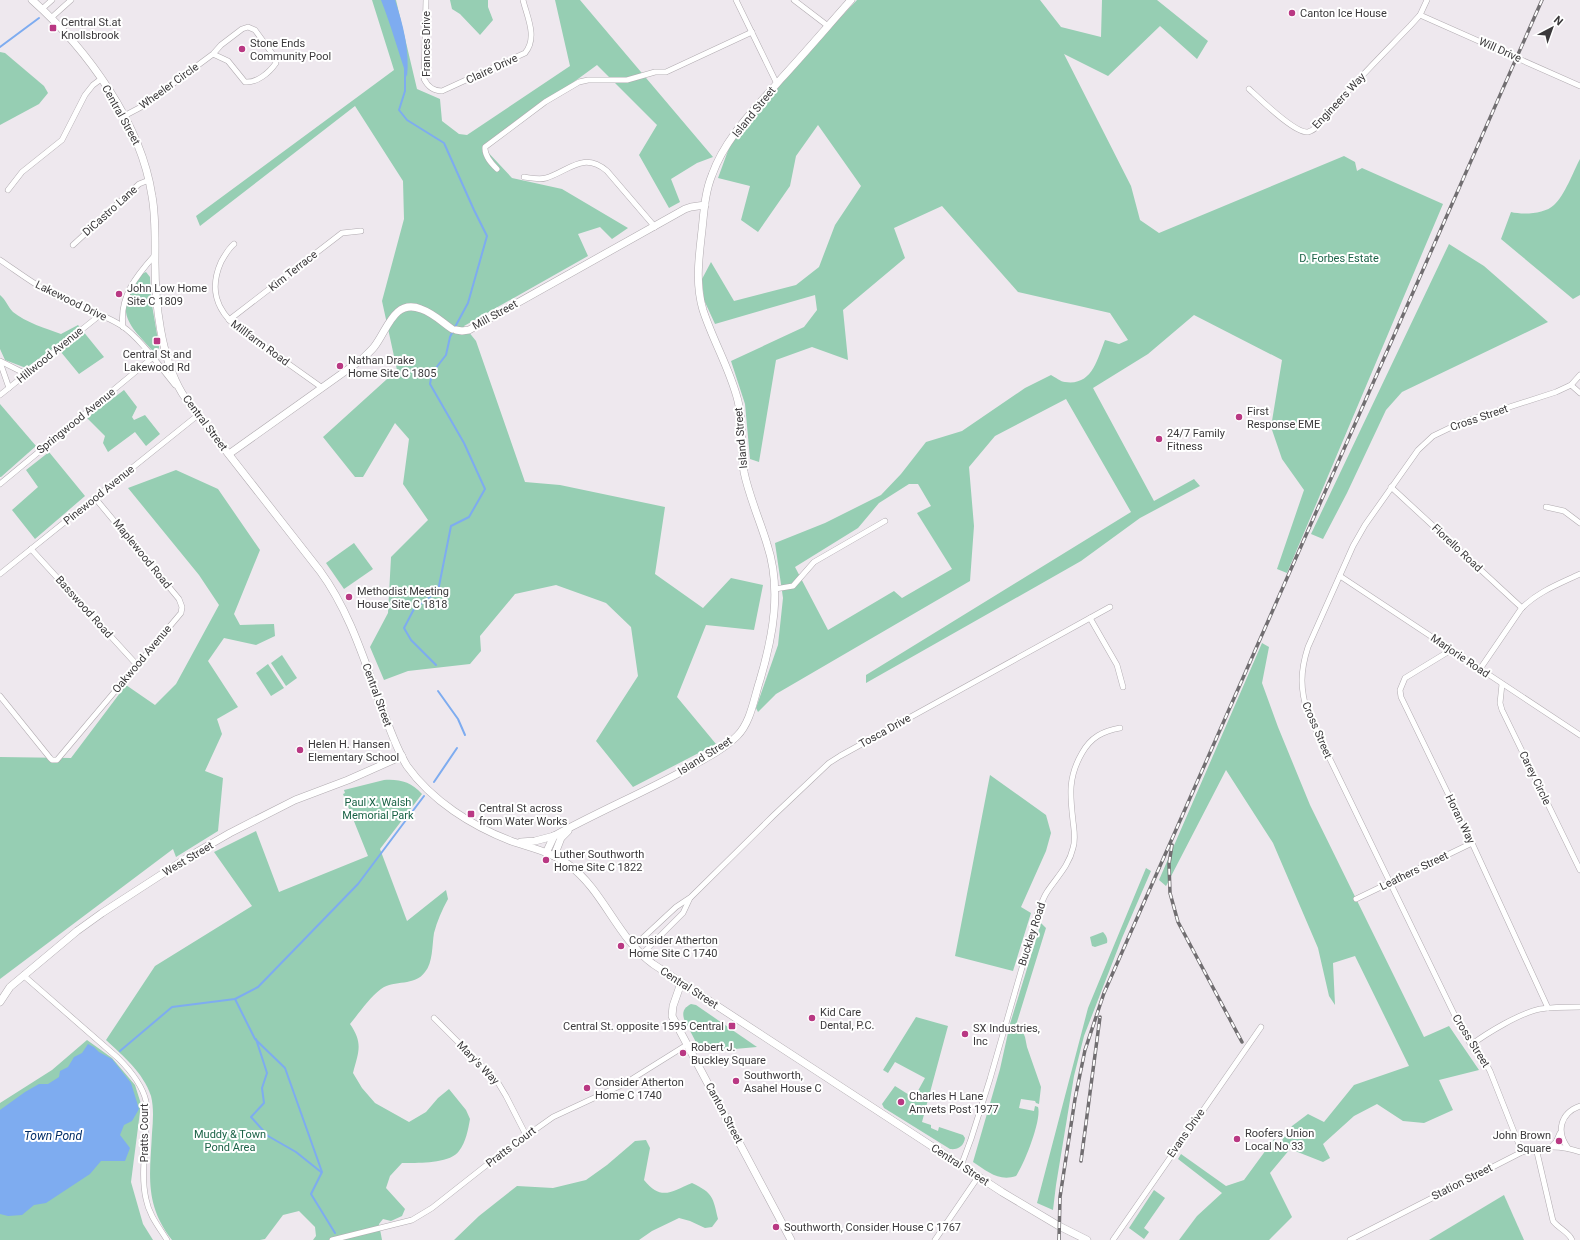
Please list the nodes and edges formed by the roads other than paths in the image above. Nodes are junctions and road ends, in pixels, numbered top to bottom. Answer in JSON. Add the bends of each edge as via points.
{"nodes":[{"id":1,"x":32,"y":0,"type":"edge"},
{"id":2,"x":52,"y":0,"type":"edge"},
{"id":3,"x":71,"y":0,"type":"edge"},
{"id":4,"x":426,"y":0,"type":"edge"},
{"id":5,"x":523,"y":0,"type":"edge"},
{"id":6,"x":736,"y":0,"type":"edge"},
{"id":7,"x":794,"y":0,"type":"edge"},
{"id":8,"x":851,"y":0,"type":"edge"},
{"id":9,"x":1427,"y":0,"type":"edge"},
{"id":10,"x":42,"y":9,"type":"junction"},
{"id":11,"x":1420,"y":14,"type":"junction"},
{"id":12,"x":51,"y":18,"type":"junction"},
{"id":13,"x":828,"y":26,"type":"junction"},
{"id":14,"x":752,"y":32,"type":"junction"},
{"id":15,"x":213,"y":54,"type":"junction"},
{"id":16,"x":101,"y":79,"type":"junction"},
{"id":17,"x":777,"y":84,"type":"junction"},
{"id":18,"x":429,"y":86,"type":"joint"},
{"id":19,"x":1580,"y":86,"type":"edge"},
{"id":20,"x":1249,"y":89,"type":"dead end"},
{"id":21,"x":124,"y":116,"type":"junction"},
{"id":22,"x":497,"y":170,"type":"dead end"},
{"id":23,"x":524,"y":177,"type":"dead end"},
{"id":24,"x":149,"y":180,"type":"junction"},
{"id":25,"x":8,"y":190,"type":"dead end"},
{"id":26,"x":704,"y":205,"type":"junction"},
{"id":27,"x":655,"y":226,"type":"junction"},
{"id":28,"x":361,"y":230,"type":"dead end"},
{"id":29,"x":234,"y":244,"type":"dead end"},
{"id":30,"x":73,"y":245,"type":"dead end"},
{"id":31,"x":155,"y":255,"type":"junction"},
{"id":32,"x":0,"y":260,"type":"edge"},
{"id":33,"x":100,"y":315,"type":"junction"},
{"id":34,"x":229,"y":320,"type":"junction"},
{"id":35,"x":123,"y":327,"type":"junction"},
{"id":36,"x":152,"y":358,"type":"junction"},
{"id":37,"x":0,"y":361,"type":"edge"},
{"id":38,"x":26,"y":374,"type":"junction"},
{"id":39,"x":1580,"y":375,"type":"edge"},
{"id":40,"x":1571,"y":385,"type":"junction"},
{"id":41,"x":321,"y":387,"type":"junction"},
{"id":42,"x":9,"y":388,"type":"junction"},
{"id":43,"x":182,"y":392,"type":"junction"},
{"id":44,"x":1580,"y":393,"type":"edge"},
{"id":45,"x":0,"y":395,"type":"edge"},
{"id":46,"x":198,"y":415,"type":"junction"},
{"id":47,"x":229,"y":454,"type":"junction"},
{"id":48,"x":0,"y":484,"type":"edge"},
{"id":49,"x":1391,"y":487,"type":"junction"},
{"id":50,"x":95,"y":498,"type":"junction"},
{"id":51,"x":1546,"y":507,"type":"dead end"},
{"id":52,"x":885,"y":521,"type":"dead end"},
{"id":53,"x":1580,"y":523,"type":"edge"},
{"id":54,"x":31,"y":549,"type":"junction"},
{"id":55,"x":0,"y":574,"type":"edge"},
{"id":56,"x":1580,"y":574,"type":"edge"},
{"id":57,"x":1340,"y":576,"type":"junction"},
{"id":58,"x":775,"y":589,"type":"junction"},
{"id":59,"x":1110,"y":608,"type":"dead end"},
{"id":60,"x":1522,"y":608,"type":"junction"},
{"id":61,"x":180,"y":613,"type":"joint"},
{"id":62,"x":1090,"y":618,"type":"junction"},
{"id":63,"x":1451,"y":650,"type":"junction"},
{"id":64,"x":137,"y":665,"type":"junction"},
{"id":65,"x":1480,"y":669,"type":"junction"},
{"id":66,"x":1502,"y":684,"type":"junction"},
{"id":67,"x":1123,"y":687,"type":"dead end"},
{"id":68,"x":0,"y":696,"type":"edge"},
{"id":69,"x":1120,"y":728,"type":"dead end"},
{"id":70,"x":1580,"y":735,"type":"edge"},
{"id":71,"x":402,"y":756,"type":"junction"},
{"id":72,"x":574,"y":825,"type":"junction"},
{"id":73,"x":554,"y":836,"type":"junction"},
{"id":74,"x":515,"y":842,"type":"junction"},
{"id":75,"x":1472,"y":844,"type":"junction"},
{"id":76,"x":546,"y":853,"type":"junction"},
{"id":77,"x":554,"y":856,"type":"junction"},
{"id":78,"x":1580,"y":870,"type":"edge"},
{"id":79,"x":1389,"y":882,"type":"junction"},
{"id":80,"x":691,"y":897,"type":"junction"},
{"id":81,"x":1356,"y":899,"type":"dead end"},
{"id":82,"x":634,"y":947,"type":"junction"},
{"id":83,"x":641,"y":955,"type":"junction"},
{"id":84,"x":24,"y":975,"type":"junction"},
{"id":85,"x":681,"y":983,"type":"junction"},
{"id":86,"x":10,"y":987,"type":"junction"},
{"id":87,"x":0,"y":993,"type":"edge"},
{"id":88,"x":0,"y":1002,"type":"edge"},
{"id":89,"x":1580,"y":1007,"type":"edge"},
{"id":90,"x":1548,"y":1008,"type":"junction"},
{"id":91,"x":434,"y":1018,"type":"dead end"},
{"id":92,"x":1261,"y":1027,"type":"dead end"},
{"id":93,"x":688,"y":1044,"type":"junction"},
{"id":94,"x":1471,"y":1045,"type":"junction"},
{"id":95,"x":1580,"y":1106,"type":"edge"},
{"id":96,"x":1560,"y":1132,"type":"junction"},
{"id":97,"x":526,"y":1135,"type":"junction"},
{"id":98,"x":1552,"y":1146,"type":"junction"},
{"id":99,"x":1536,"y":1148,"type":"junction"},
{"id":100,"x":1568,"y":1148,"type":"junction"},
{"id":101,"x":1522,"y":1152,"type":"junction"},
{"id":102,"x":1580,"y":1152,"type":"edge"},
{"id":103,"x":961,"y":1166,"type":"junction"},
{"id":104,"x":978,"y":1177,"type":"junction"},
{"id":105,"x":167,"y":1240,"type":"edge"},
{"id":106,"x":332,"y":1240,"type":"edge"},
{"id":107,"x":791,"y":1240,"type":"edge"},
{"id":108,"x":935,"y":1240,"type":"edge"},
{"id":109,"x":1087,"y":1240,"type":"edge"},
{"id":110,"x":1113,"y":1240,"type":"edge"},
{"id":111,"x":1350,"y":1240,"type":"edge"},
{"id":112,"x":1572,"y":1240,"type":"edge"}],
"edges":[{"from":1,"to":10,"type":"street","name":"Central Street"},
{"from":2,"to":10,"type":"street"},
{"from":3,"to":12,"type":"street"},
{"from":4,"to":18,"type":"street","name":"Frances Drive","via":[[423,74]]},
{"from":5,"to":18,"type":"street","name":"Claire Drive","via":[[532,39],[525,53],[446,90],[436,91]]},
{"from":6,"to":14,"type":"street"},
{"from":7,"to":13,"type":"street"},
{"from":8,"to":13,"type":"street","name":"Island Street"},
{"from":9,"to":11,"type":"street"},
{"from":10,"to":12,"type":"street","name":"Central Street"},
{"from":11,"to":19,"type":"street","name":"Will Drive"},
{"from":11,"to":20,"type":"street","name":"Engineers Way","via":[[1315,128],[1307,132],[1300,131],[1282,119]]},
{"from":12,"to":16,"type":"street","name":"Central Street"},
{"from":13,"to":17,"type":"street","name":"Island Street"},
{"from":14,"to":17,"type":"street"},
{"from":14,"to":22,"type":"street","via":[[666,72],[655,72],[627,80],[588,80],[572,85],[539,106],[485,147]]},
{"from":15,"to":15,"type":"street","name":"Wheeler Circle","via":[[228,61],[245,82],[258,80],[276,63],[255,30],[248,27],[228,39]]},
{"from":15,"to":21,"type":"street","name":"Wheeler Circle","via":[[143,106]]},
{"from":16,"to":21,"type":"street","name":"Central Street"},
{"from":16,"to":25,"type":"street","via":[[85,94],[62,140],[22,172]]},
{"from":17,"to":26,"type":"street","name":"Island Street","via":[[738,130],[722,154],[712,175]]},
{"from":21,"to":24,"type":"street","name":"Central Street"},
{"from":23,"to":27,"type":"street","via":[[545,178],[580,163],[593,162],[607,171]]},
{"from":24,"to":30,"type":"street","name":"DiCastro Lane","via":[[139,184]]},
{"from":24,"to":31,"type":"street","name":"Central Street","via":[[154,207]]},
{"from":26,"to":27,"type":"street","name":"Mill Street","via":[[685,209]]},
{"from":26,"to":58,"type":"street","name":"Island Street","via":[[698,287],[704,310],[739,403],[741,452],[745,474],[768,546]]},
{"from":27,"to":41,"type":"street","name":"Mill Street","via":[[474,327],[462,331],[454,329],[423,309],[404,307],[396,312],[385,327],[374,348]]},
{"from":28,"to":34,"type":"street","name":"Kim Terrace","via":[[342,233]]},
{"from":29,"to":34,"type":"street","name":"Millfarm Road","via":[[226,252],[218,268],[215,294]]},
{"from":31,"to":35,"type":"street","via":[[129,289],[123,307]]},
{"from":31,"to":43,"type":"street","name":"Central Street","via":[[160,325],[169,359]]},
{"from":32,"to":33,"type":"street","name":"Lakewood Drive","via":[[40,287]]},
{"from":33,"to":35,"type":"street","name":"Lakewood Drive"},
{"from":33,"to":38,"type":"street","name":"Hillwood Avenue"},
{"from":34,"to":41,"type":"street","name":"Millfarm Road"},
{"from":35,"to":36,"type":"street","name":"Central Street"},
{"from":36,"to":43,"type":"street","name":"Central Street"},
{"from":36,"to":48,"type":"street","name":"Springwood Avenue"},
{"from":37,"to":38,"type":"street"},
{"from":37,"to":42,"type":"street"},
{"from":38,"to":42,"type":"street","name":"Hillwood Avenue"},
{"from":39,"to":40,"type":"street","name":"Cross Street"},
{"from":40,"to":44,"type":"street"},
{"from":40,"to":49,"type":"street","name":"Cross Street","via":[[1439,432],[1418,450]]},
{"from":41,"to":47,"type":"street","name":"Mill Street"},
{"from":42,"to":45,"type":"street","name":"Hillwood Avenue"},
{"from":43,"to":46,"type":"street","name":"Central Street"},
{"from":46,"to":47,"type":"street","name":"Central Street"},
{"from":46,"to":50,"type":"street","name":"Pinewood Avenue"},
{"from":47,"to":71,"type":"street","name":"Central Street","via":[[338,597]]},
{"from":49,"to":57,"type":"street","name":"Cross Street","via":[[1360,532]]},
{"from":49,"to":60,"type":"street","name":"Fiorello Road"},
{"from":50,"to":54,"type":"street","name":"Pinewood Avenue"},
{"from":50,"to":61,"type":"street","name":"Maplewood Road","via":[[179,599],[182,607]]},
{"from":51,"to":53,"type":"street","via":[[1564,511]]},
{"from":52,"to":58,"type":"street","via":[[814,562],[794,586]]},
{"from":54,"to":55,"type":"street","name":"Pinewood Avenue"},
{"from":54,"to":64,"type":"street","name":"Basswood Road"},
{"from":56,"to":60,"type":"street","via":[[1540,594]]},
{"from":57,"to":63,"type":"street","name":"Marjorie Road"},
{"from":57,"to":79,"type":"street","name":"Cross Street","via":[[1303,663],[1303,698],[1308,714]]},
{"from":58,"to":72,"type":"street","name":"Island Street","via":[[774,615],[766,659],[750,713],[738,734],[695,764]]},
{"from":59,"to":62,"type":"street","name":"Tosca Drive"},
{"from":60,"to":65,"type":"street"},
{"from":61,"to":64,"type":"street","name":"Oakwood Avenue"},
{"from":62,"to":67,"type":"street","via":[[1117,665]]},
{"from":62,"to":80,"type":"street","name":"Tosca Drive","via":[[840,756],[773,816]]},
{"from":63,"to":65,"type":"street","name":"Marjorie Road"},
{"from":63,"to":75,"type":"street","name":"Horan Way","via":[[1405,678],[1400,690],[1401,697]]},
{"from":64,"to":68,"type":"street","name":"Oakwood Avenue","via":[[55,760],[50,758]]},
{"from":65,"to":66,"type":"street","name":"Marjorie Road"},
{"from":66,"to":70,"type":"street","name":"Marjorie Road"},
{"from":66,"to":78,"type":"street","name":"Carey Circle","via":[[1501,706]]},
{"from":69,"to":103,"type":"street","name":"Buckley Road","via":[[1108,730],[1095,737],[1086,747],[1072,775],[1070,788],[1074,848],[1038,912],[990,1079]]},
{"from":71,"to":74,"type":"street","name":"Central Street","via":[[418,780],[451,808],[477,825]]},
{"from":71,"to":84,"type":"street","name":"West Street","via":[[295,800],[212,843],[89,922]]},
{"from":72,"to":73,"type":"street","name":"Island Street"},
{"from":72,"to":77,"type":"street","name":"Island Street","via":[[562,838]]},
{"from":73,"to":74,"type":"street","name":"Island Street","via":[[535,841]]},
{"from":73,"to":76,"type":"street"},
{"from":74,"to":76,"type":"street","name":"Central Street"},
{"from":75,"to":79,"type":"street","name":"Leathers Street"},
{"from":75,"to":90,"type":"street","name":"Horan Way"},
{"from":76,"to":77,"type":"street","name":"Central Street"},
{"from":77,"to":82,"type":"street","name":"Central Street","via":[[581,876]]},
{"from":79,"to":81,"type":"street","name":"Leathers Street"},
{"from":79,"to":94,"type":"street","name":"Cross Street"},
{"from":80,"to":82,"type":"street","name":"Tosca Drive","via":[[676,907]]},
{"from":80,"to":83,"type":"street","name":"Tosca Drive","via":[[683,913]]},
{"from":82,"to":83,"type":"street","name":"Central Street"},
{"from":83,"to":85,"type":"street","name":"Central Street"},
{"from":84,"to":86,"type":"street","name":"West Street"},
{"from":84,"to":105,"type":"street","name":"Pratts Court","via":[[118,1058],[139,1084],[146,1102],[145,1191],[152,1215]]},
{"from":85,"to":93,"type":"street","name":"Canton Street","via":[[672,1012]]},
{"from":85,"to":103,"type":"street","name":"Central Street"},
{"from":86,"to":87,"type":"street"},
{"from":86,"to":88,"type":"street","name":"West Street"},
{"from":89,"to":90,"type":"street"},
{"from":90,"to":94,"type":"street","via":[[1529,1013]]},
{"from":91,"to":97,"type":"street","name":"Mary's Way","via":[[497,1081]]},
{"from":92,"to":110,"type":"street","name":"Evans Drive"},
{"from":93,"to":97,"type":"street","name":"Pratts Court","via":[[624,1084],[568,1109]]},
{"from":93,"to":107,"type":"street","name":"Canton Street"},
{"from":94,"to":101,"type":"street","name":"Cross Street","via":[[1490,1071]]},
{"from":95,"to":96,"type":"street","via":[[1567,1114]]},
{"from":96,"to":98,"type":"street"},
{"from":96,"to":100,"type":"street","via":[[1562,1141]]},
{"from":97,"to":106,"type":"street","name":"Pratts Court","via":[[432,1208],[412,1220]]},
{"from":98,"to":99,"type":"street","name":"Station Street"},
{"from":98,"to":100,"type":"street","name":"Station Street"},
{"from":99,"to":101,"type":"street","name":"Station Street"},
{"from":99,"to":112,"type":"street","via":[[1553,1221],[1570,1235]]},
{"from":100,"to":102,"type":"street","name":"Station Street"},
{"from":101,"to":111,"type":"street","name":"Station Street"},
{"from":103,"to":104,"type":"street","name":"Central Street"},
{"from":104,"to":108,"type":"street"},
{"from":104,"to":109,"type":"street","name":"Central Street","via":[[1036,1213]]}]}
